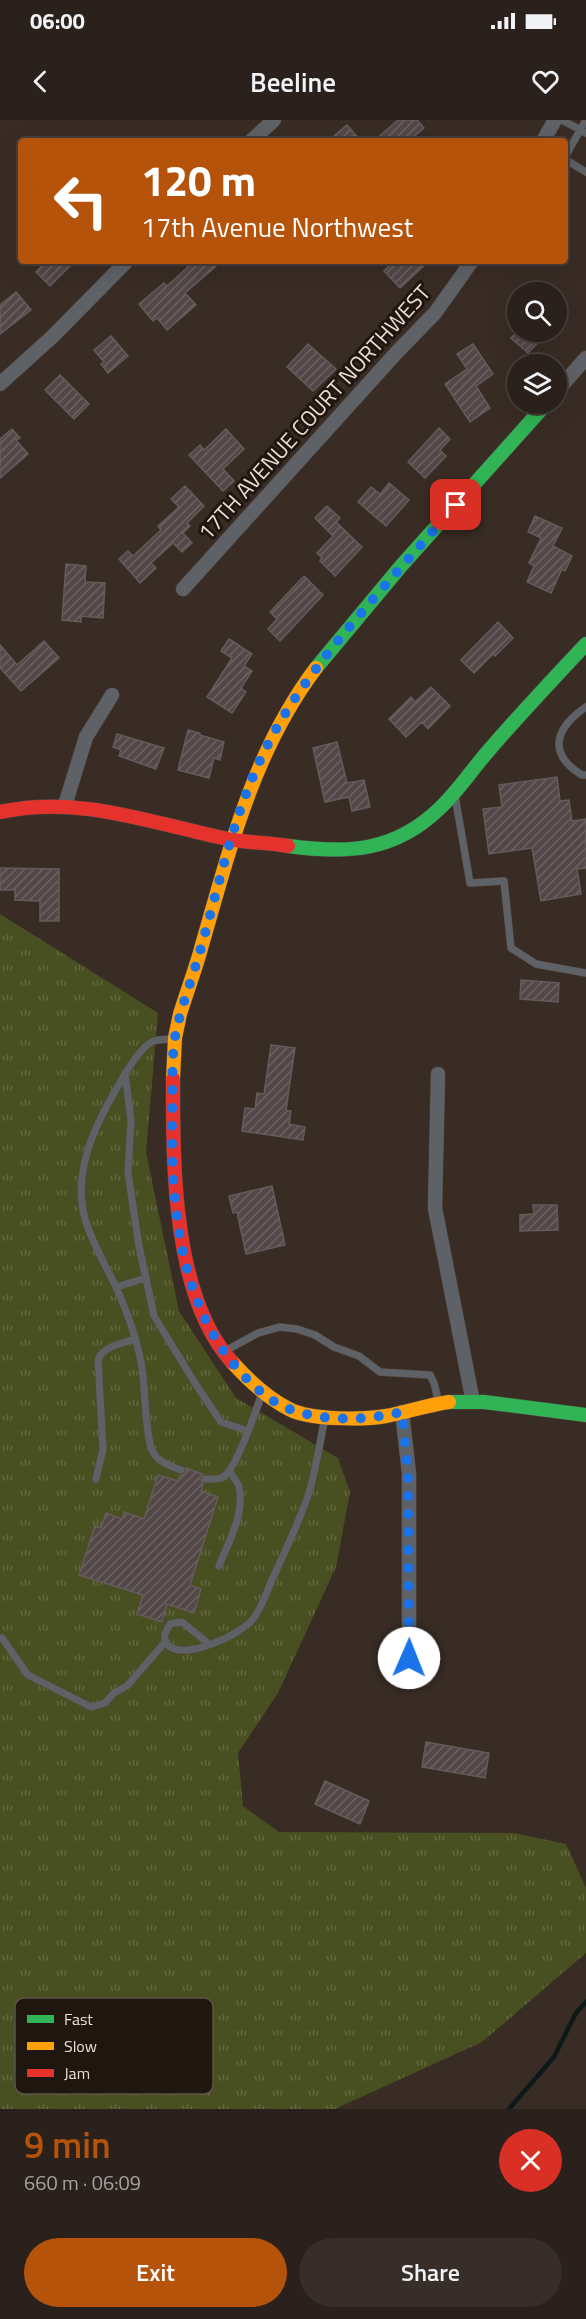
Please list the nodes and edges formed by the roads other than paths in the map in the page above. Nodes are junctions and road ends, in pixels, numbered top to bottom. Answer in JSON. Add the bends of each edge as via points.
{"nodes":[{"id":1,"x":274,"y":120,"type":"edge"},
{"id":2,"x":555,"y":120,"type":"edge"},
{"id":3,"x":562,"y":120,"type":"edge"},
{"id":4,"x":586,"y":120,"type":"edge"},
{"id":5,"x":583,"y":131,"type":"edge"},
{"id":6,"x":254,"y":138,"type":"edge"},
{"id":7,"x":545,"y":138,"type":"edge"},
{"id":8,"x":568,"y":152,"type":"edge"},
{"id":9,"x":568,"y":161,"type":"edge"},
{"id":10,"x":586,"y":172,"type":"edge"},
{"id":11,"x":125,"y":264,"type":"edge"},
{"id":12,"x":470,"y":264,"type":"edge"},
{"id":13,"x":586,"y":358,"type":"edge"},
{"id":14,"x":567,"y":380,"type":"edge"},
{"id":15,"x":0,"y":384,"type":"edge"},
{"id":16,"x":537,"y":414,"type":"edge"},
{"id":17,"x":183,"y":589,"type":"dead end"},
{"id":18,"x":586,"y":644,"type":"edge"},
{"id":19,"x":112,"y":695,"type":"dead end"},
{"id":20,"x":586,"y":708,"type":"edge"},
{"id":21,"x":586,"y":775,"type":"edge"},
{"id":22,"x":454,"y":794,"type":"junction"},
{"id":23,"x":64,"y":805,"type":"junction"},
{"id":24,"x":0,"y":812,"type":"edge"},
{"id":25,"x":231,"y":840,"type":"junction"},
{"id":26,"x":586,"y":973,"type":"edge"},
{"id":27,"x":175,"y":1039,"type":"junction"},
{"id":28,"x":125,"y":1073,"type":"junction"},
{"id":29,"x":438,"y":1074,"type":"dead end"},
{"id":30,"x":146,"y":1278,"type":"junction"},
{"id":31,"x":116,"y":1287,"type":"junction"},
{"id":32,"x":135,"y":1339,"type":"junction"},
{"id":33,"x":223,"y":1352,"type":"junction"},
{"id":34,"x":262,"y":1394,"type":"junction"},
{"id":35,"x":473,"y":1402,"type":"junction"},
{"id":36,"x":439,"y":1404,"type":"junction"},
{"id":37,"x":402,"y":1412,"type":"junction"},
{"id":38,"x":586,"y":1414,"type":"edge"},
{"id":39,"x":325,"y":1417,"type":"junction"},
{"id":40,"x":248,"y":1431,"type":"junction"},
{"id":41,"x":181,"y":1470,"type":"dead end"},
{"id":42,"x":229,"y":1471,"type":"junction"},
{"id":43,"x":96,"y":1479,"type":"dead end"},
{"id":44,"x":204,"y":1479,"type":"dead end"},
{"id":45,"x":219,"y":1566,"type":"dead end"},
{"id":46,"x":2,"y":1638,"type":"dead end"},
{"id":47,"x":165,"y":1642,"type":"junction"},
{"id":48,"x":209,"y":1644,"type":"junction"},
{"id":49,"x":409,"y":1658,"type":"dead end"}],
"edges":[{"from":1,"to":6,"type":"street"},
{"from":2,"to":7,"type":"street"},
{"from":3,"to":5,"type":"lane"},
{"from":4,"to":5,"type":"lane"},
{"from":5,"to":8,"type":"lane"},
{"from":9,"to":10,"type":"lane"},
{"from":11,"to":15,"type":"street"},
{"from":12,"to":17,"type":"street","name":"17TH AVENUE COURT NORTHWEST","via":[[435,313]]},
{"from":13,"to":14,"type":"street"},
{"from":16,"to":25,"type":"street","via":[[326,654],[293,700],[265,750]]},
{"from":18,"to":22,"type":"street"},
{"from":19,"to":23,"type":"street","via":[[86,737]]},
{"from":20,"to":21,"type":"lane","via":[[561,731],[558,752],[568,767]]},
{"from":22,"to":25,"type":"street","via":[[421,826],[395,840],[366,848],[312,850]]},
{"from":22,"to":26,"type":"lane","via":[[470,883],[504,881],[512,948],[536,964]]},
{"from":23,"to":24,"type":"street"},
{"from":23,"to":25,"type":"street","via":[[141,818]]},
{"from":25,"to":27,"type":"street","via":[[184,995]]},
{"from":27,"to":28,"type":"lane","via":[[148,1044]]},
{"from":27,"to":33,"type":"street","via":[[171,1166],[178,1220],[198,1303]]},
{"from":28,"to":30,"type":"lane","via":[[131,1120],[128,1173]]},
{"from":28,"to":31,"type":"lane","via":[[98,1120],[82,1180],[85,1217]]},
{"from":29,"to":35,"type":"street","via":[[435,1208]]},
{"from":30,"to":31,"type":"lane"},
{"from":30,"to":40,"type":"lane","via":[[154,1316],[198,1388],[221,1422]]},
{"from":31,"to":32,"type":"lane"},
{"from":32,"to":41,"type":"lane","via":[[151,1448],[163,1463]]},
{"from":32,"to":43,"type":"lane","via":[[106,1349],[98,1360],[103,1449]]},
{"from":33,"to":34,"type":"street"},
{"from":33,"to":36,"type":"lane","via":[[258,1333],[280,1327],[297,1329],[359,1356],[380,1372],[430,1375]]},
{"from":34,"to":39,"type":"street","via":[[293,1411]]},
{"from":34,"to":40,"type":"lane"},
{"from":35,"to":36,"type":"street"},
{"from":35,"to":38,"type":"street"},
{"from":36,"to":37,"type":"street"},
{"from":37,"to":39,"type":"street","via":[[377,1418]]},
{"from":37,"to":49,"type":"street","via":[[408,1473]]},
{"from":39,"to":48,"type":"lane","via":[[308,1494],[254,1618],[240,1632]]},
{"from":40,"to":42,"type":"lane"},
{"from":42,"to":44,"type":"lane","via":[[217,1479]]},
{"from":42,"to":45,"type":"lane","via":[[239,1486],[240,1503]]},
{"from":46,"to":47,"type":"lane","via":[[28,1675],[91,1707],[105,1703],[127,1686]]},
{"from":47,"to":48,"type":"lane","via":[[176,1651]]},
{"from":47,"to":48,"type":"lane","via":[[170,1624],[182,1622]]}]}
